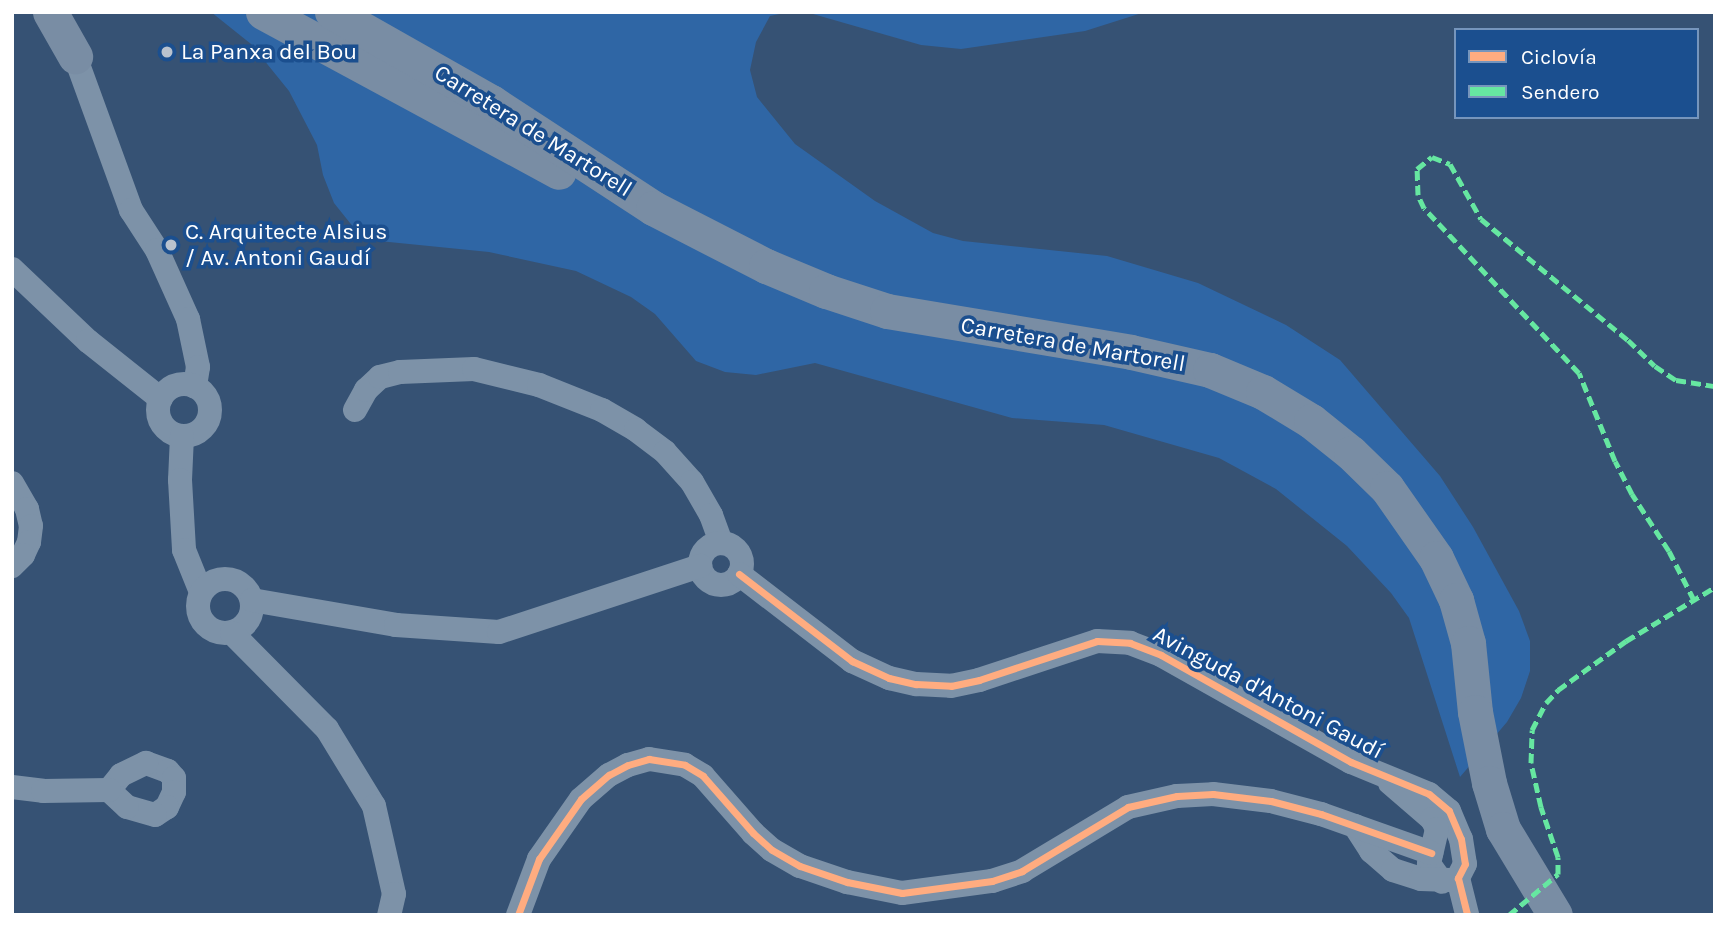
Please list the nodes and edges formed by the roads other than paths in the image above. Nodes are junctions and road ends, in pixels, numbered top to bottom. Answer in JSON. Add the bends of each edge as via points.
{"nodes":[{"id":1,"x":50,"y":12,"type":"edge"},
{"id":2,"x":78,"y":12,"type":"edge"},
{"id":3,"x":263,"y":12,"type":"edge"},
{"id":4,"x":332,"y":12,"type":"edge"},
{"id":5,"x":75,"y":56,"type":"junction"},
{"id":6,"x":653,"y":208,"type":"junction"},
{"id":7,"x":12,"y":269,"type":"edge"},
{"id":8,"x":195,"y":387,"type":"junction"},
{"id":9,"x":161,"y":399,"type":"junction"},
{"id":10,"x":355,"y":410,"type":"dead end"},
{"id":11,"x":182,"y":436,"type":"junction"},
{"id":12,"x":12,"y":483,"type":"edge"},
{"id":13,"x":721,"y":543,"type":"junction"},
{"id":14,"x":12,"y":566,"type":"edge"},
{"id":15,"x":700,"y":566,"type":"junction"},
{"id":16,"x":739,"y":574,"type":"junction"},
{"id":17,"x":201,"y":592,"type":"junction"},
{"id":18,"x":252,"y":600,"type":"junction"},
{"id":19,"x":232,"y":633,"type":"junction"},
{"id":20,"x":1382,"y":775,"type":"junction"},
{"id":21,"x":12,"y":787,"type":"edge"},
{"id":22,"x":109,"y":790,"type":"dead end"},
{"id":23,"x":1355,"y":826,"type":"junction"},
{"id":24,"x":1431,"y":853,"type":"junction"},
{"id":25,"x":1450,"y":880,"type":"junction"},
{"id":26,"x":389,"y":915,"type":"edge"},
{"id":27,"x":519,"y":915,"type":"edge"},
{"id":28,"x":1467,"y":915,"type":"edge"},
{"id":29,"x":1555,"y":915,"type":"edge"}],
"edges":[{"from":1,"to":5,"type":"main road"},
{"from":2,"to":5,"type":"main road"},
{"from":3,"to":6,"type":"main road","via":[[593,189]]},
{"from":4,"to":6,"type":"main road","name":"Carretera de Martorell","via":[[491,102]]},
{"from":5,"to":8,"type":"street","via":[[131,210],[157,250],[188,319],[198,367]]},
{"from":6,"to":29,"type":"main road","name":"Carretera de Martorell","via":[[766,266],[887,311],[1131,352],[1210,370],[1263,391],[1311,421],[1387,488],[1436,558],[1456,600],[1468,643],[1475,712],[1503,829]]},
{"from":7,"to":9,"type":"street","via":[[88,341]]},
{"from":8,"to":9,"type":"street","via":[[177,385]]},
{"from":8,"to":11,"type":"street","via":[[206,397],[210,412],[202,429]]},
{"from":9,"to":11,"type":"street","via":[[161,423]]},
{"from":10,"to":13,"type":"street","via":[[380,377],[400,372],[474,369],[539,385],[602,410],[665,452],[692,482]]},
{"from":11,"to":17,"type":"street","via":[[184,550]]},
{"from":12,"to":14,"type":"street","via":[[31,526],[29,542]]},
{"from":13,"to":15,"type":"street","via":[[706,549]]},
{"from":13,"to":16,"type":"street","via":[[738,551],[742,561]]},
{"from":15,"to":16,"type":"street","via":[[704,577],[718,585],[726,585]]},
{"from":15,"to":18,"type":"street","via":[[499,632],[396,625]]},
{"from":16,"to":20,"type":"street","name":"Avinguda d'Antoni Gaudí","via":[[852,661],[889,678],[951,686],[1097,641],[1130,643],[1161,655]]},
{"from":17,"to":18,"type":"street","via":[[209,584],[231,579],[248,590]]},
{"from":17,"to":19,"type":"street","via":[[197,603],[203,624],[222,634]]},
{"from":18,"to":19,"type":"street","via":[[249,621]]},
{"from":19,"to":26,"type":"street","via":[[327,729],[374,806],[394,894]]},
{"from":20,"to":24,"type":"street","via":[[1432,819],[1437,829]]},
{"from":20,"to":25,"type":"street","name":"Avinguda d'Antoni Gaudí","via":[[1429,794],[1449,811],[1465,863]]},
{"from":21,"to":22,"type":"street","via":[[43,792]]},
{"from":23,"to":24,"type":"street"},
{"from":23,"to":25,"type":"street","via":[[1371,851],[1393,870],[1406,877]]},
{"from":23,"to":27,"type":"street","via":[[1252,798],[1213,794],[1156,799],[1103,819],[1022,871],[965,887],[902,893],[847,883],[800,866],[753,833],[703,776],[685,765],[649,759],[618,770],[580,799],[539,859]]},
{"from":24,"to":25,"type":"street","via":[[1429,864]]},
{"from":25,"to":28,"type":"street","name":"Avinguda d'Antoni Gaudí"}]}
